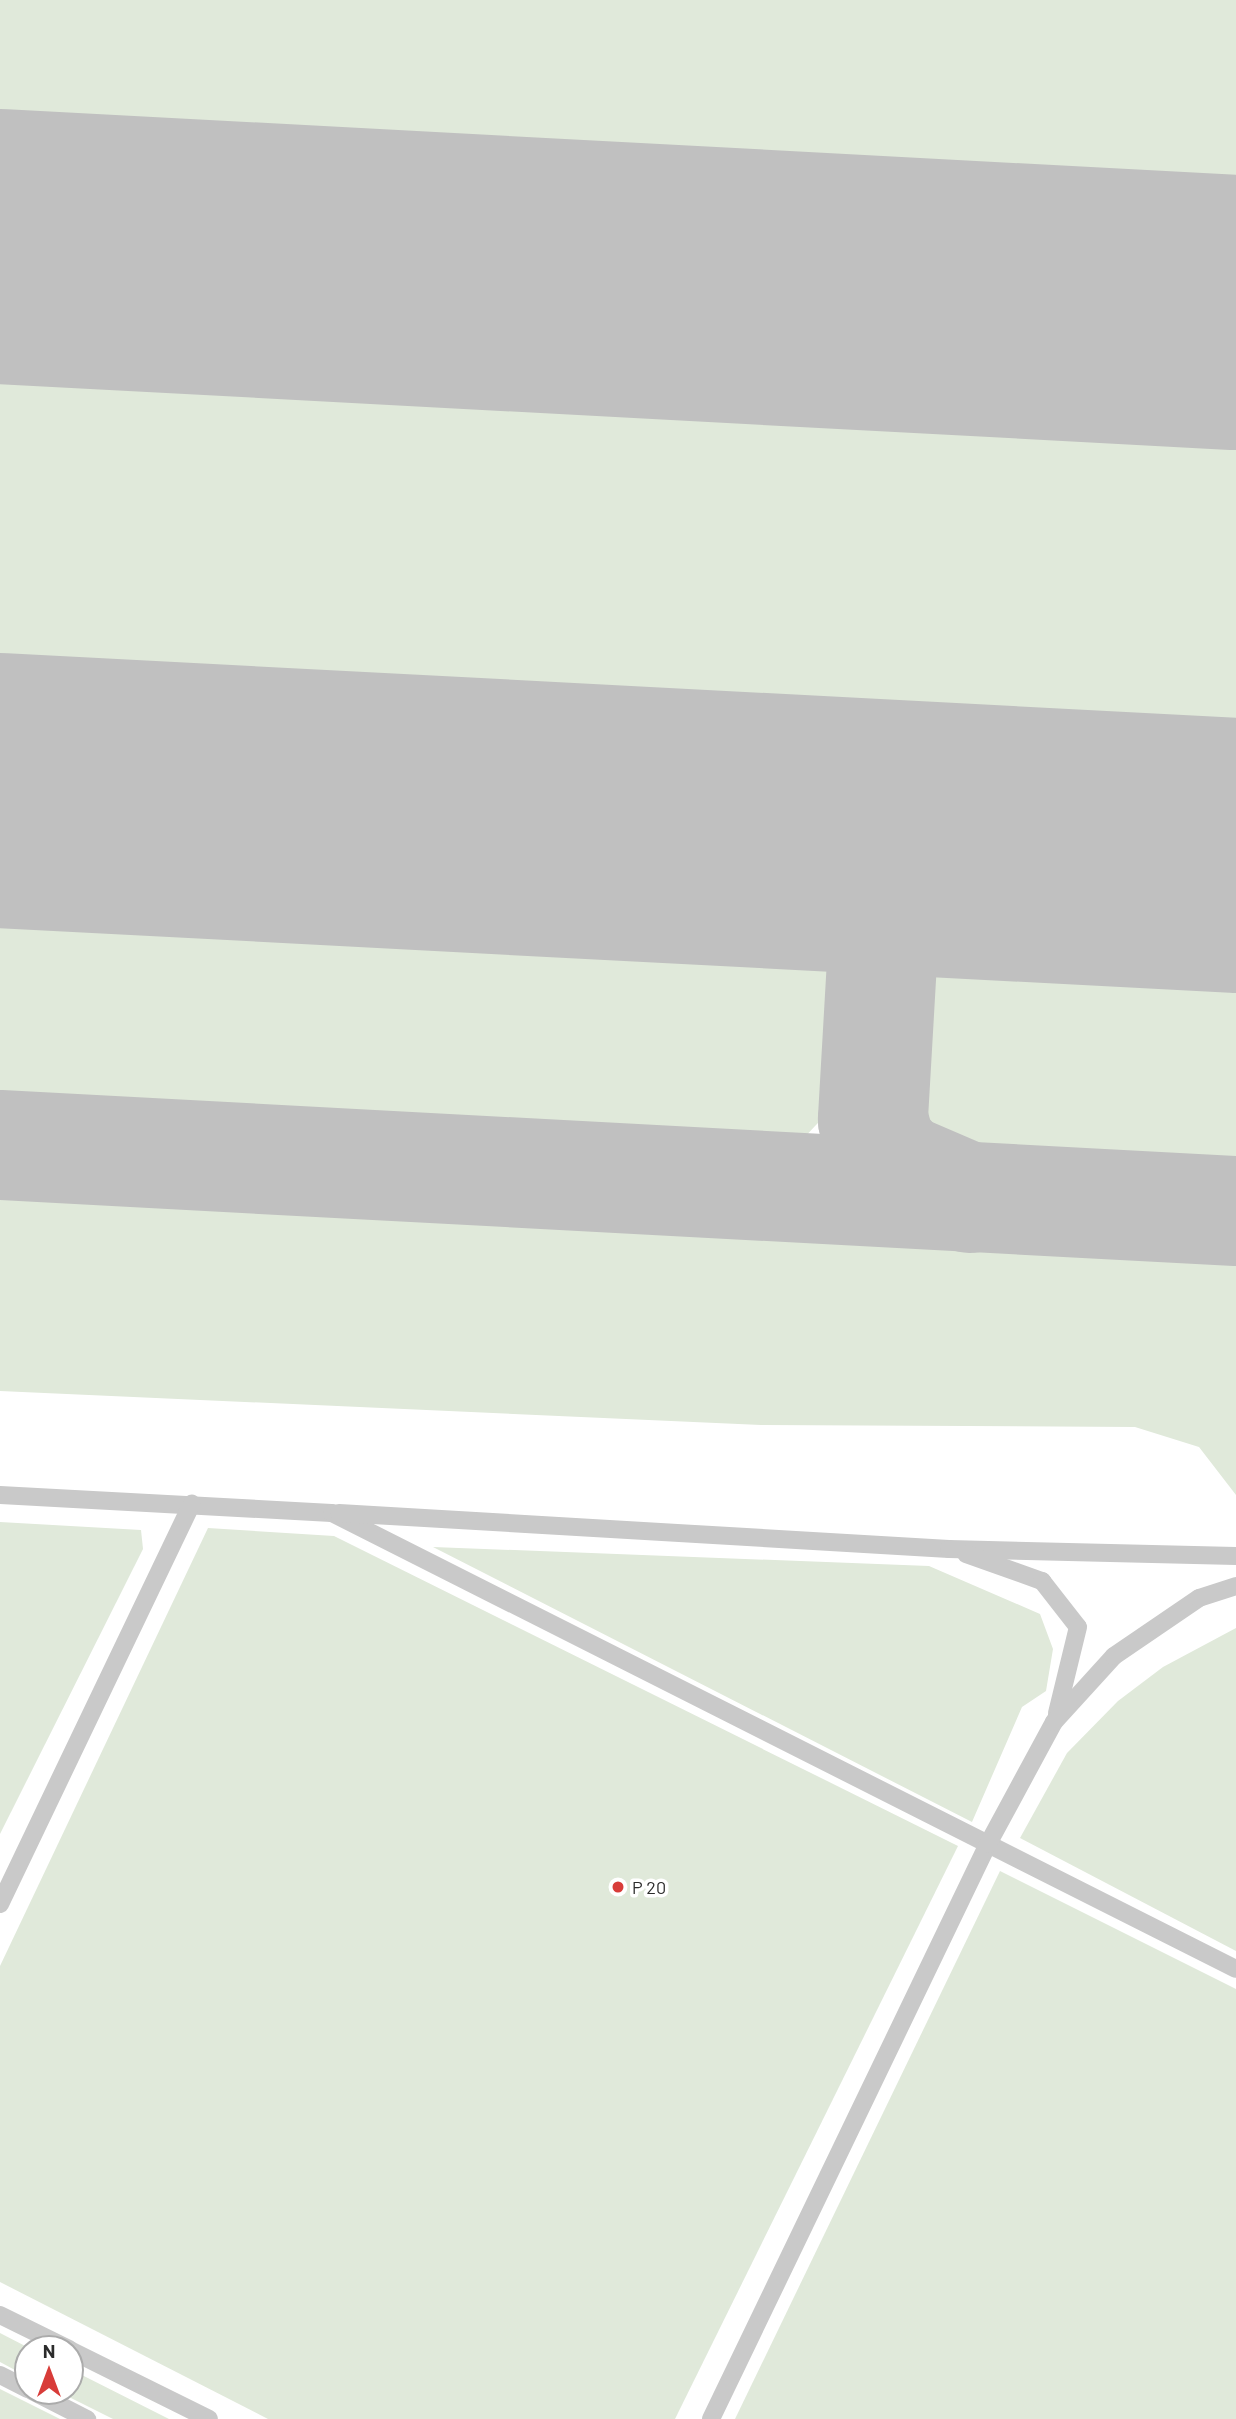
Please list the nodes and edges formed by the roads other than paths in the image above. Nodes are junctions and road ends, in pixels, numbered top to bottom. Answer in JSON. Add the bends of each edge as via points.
{"nodes":[{"id":1,"x":0,"y":1495,"type":"edge"},
{"id":2,"x":192,"y":1504,"type":"junction"},
{"id":3,"x":332,"y":1513,"type":"junction"},
{"id":4,"x":949,"y":1549,"type":"junction"},
{"id":5,"x":1236,"y":1556,"type":"edge"},
{"id":6,"x":1236,"y":1586,"type":"edge"},
{"id":7,"x":1054,"y":1722,"type":"junction"},
{"id":8,"x":988,"y":1844,"type":"junction"},
{"id":9,"x":0,"y":1904,"type":"edge"},
{"id":10,"x":1236,"y":1969,"type":"edge"},
{"id":11,"x":0,"y":2315,"type":"edge"},
{"id":12,"x":41,"y":2335,"type":"edge"},
{"id":13,"x":84,"y":2356,"type":"edge"},
{"id":14,"x":59,"y":2405,"type":"edge"},
{"id":15,"x":87,"y":2419,"type":"edge"},
{"id":16,"x":209,"y":2419,"type":"edge"},
{"id":17,"x":711,"y":2419,"type":"edge"}],
"edges":[{"from":1,"to":2,"type":"lane"},
{"from":2,"to":3,"type":"lane"},
{"from":2,"to":9,"type":"lane"},
{"from":3,"to":4,"type":"lane"},
{"from":3,"to":8,"type":"lane"},
{"from":4,"to":5,"type":"lane"},
{"from":4,"to":7,"type":"lane","via":[[1042,1581],[1078,1627]]},
{"from":6,"to":7,"type":"lane","via":[[1199,1598],[1114,1656]]},
{"from":7,"to":8,"type":"lane"},
{"from":8,"to":10,"type":"lane"},
{"from":8,"to":17,"type":"lane"},
{"from":11,"to":12,"type":"lane"},
{"from":13,"to":16,"type":"lane"},
{"from":14,"to":15,"type":"lane"}]}
